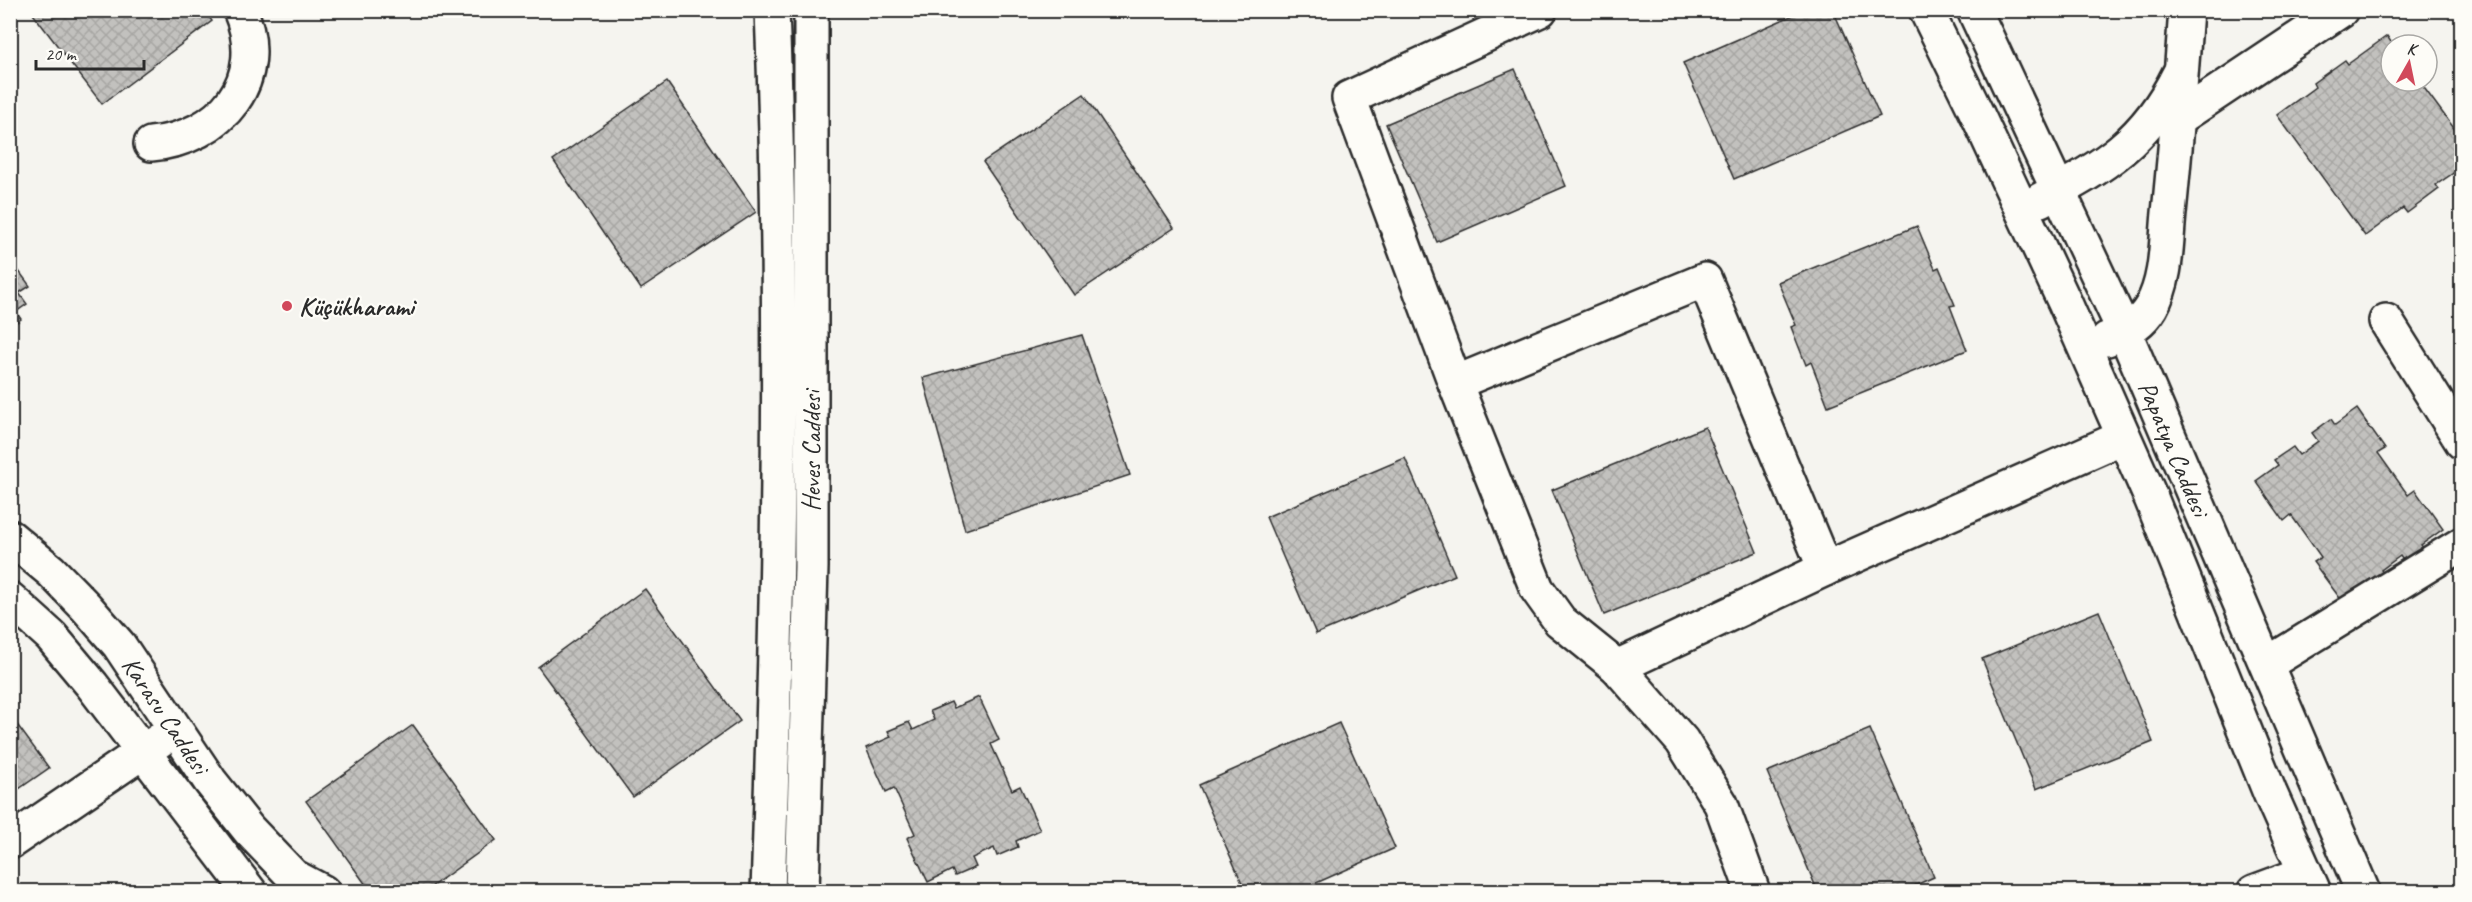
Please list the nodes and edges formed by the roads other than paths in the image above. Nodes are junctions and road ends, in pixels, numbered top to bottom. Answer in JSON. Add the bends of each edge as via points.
{"nodes":[{"id":1,"x":240,"y":10,"type":"edge"},
{"id":2,"x":772,"y":10,"type":"edge"},
{"id":3,"x":811,"y":10,"type":"edge"},
{"id":4,"x":1540,"y":10,"type":"edge"},
{"id":5,"x":1926,"y":10,"type":"edge"},
{"id":6,"x":1974,"y":10,"type":"edge"},
{"id":7,"x":2186,"y":10,"type":"edge"},
{"id":8,"x":2341,"y":10,"type":"edge"},
{"id":9,"x":2182,"y":68,"type":"junction"},
{"id":10,"x":2179,"y":118,"type":"junction"},
{"id":11,"x":151,"y":144,"type":"dead end"},
{"id":12,"x":2059,"y":190,"type":"junction"},
{"id":13,"x":2023,"y":209,"type":"junction"},
{"id":14,"x":2386,"y":321,"type":"dead end"},
{"id":15,"x":2126,"y":333,"type":"junction"},
{"id":16,"x":2083,"y":346,"type":"junction"},
{"id":17,"x":1455,"y":383,"type":"junction"},
{"id":18,"x":2123,"y":437,"type":"junction"},
{"id":19,"x":2462,"y":442,"type":"edge"},
{"id":20,"x":10,"y":537,"type":"edge"},
{"id":21,"x":2462,"y":544,"type":"edge"},
{"id":22,"x":1825,"y":569,"type":"junction"},
{"id":23,"x":10,"y":599,"type":"edge"},
{"id":24,"x":2267,"y":664,"type":"junction"},
{"id":25,"x":1617,"y":667,"type":"junction"},
{"id":26,"x":174,"y":729,"type":"junction"},
{"id":27,"x":143,"y":753,"type":"junction"},
{"id":28,"x":10,"y":842,"type":"edge"},
{"id":29,"x":2309,"y":882,"type":"edge"},
{"id":30,"x":250,"y":891,"type":"edge"},
{"id":31,"x":322,"y":891,"type":"edge"},
{"id":32,"x":768,"y":891,"type":"edge"},
{"id":33,"x":802,"y":891,"type":"edge"},
{"id":34,"x":1753,"y":891,"type":"edge"},
{"id":35,"x":2254,"y":891,"type":"edge"},
{"id":36,"x":2363,"y":891,"type":"edge"}],
"edges":[{"from":1,"to":11,"type":"street","via":[[248,32],[249,53],[238,93],[206,128],[180,140]]},
{"from":2,"to":32,"type":"street","name":"Heves Caddesi","via":[[778,368]]},
{"from":3,"to":33,"type":"street","name":"Heves Caddesi","via":[[811,567]]},
{"from":4,"to":17,"type":"street","via":[[1349,98]]},
{"from":5,"to":13,"type":"street","name":"Papatya Caddesi"},
{"from":6,"to":12,"type":"street","name":"Papatya Caddesi"},
{"from":7,"to":9,"type":"street"},
{"from":8,"to":10,"type":"street"},
{"from":9,"to":10,"type":"street"},
{"from":9,"to":12,"type":"street","via":[[2162,105],[2141,132],[2103,165]]},
{"from":10,"to":15,"type":"street","via":[[2162,279],[2151,307]]},
{"from":12,"to":13,"type":"street"},
{"from":12,"to":15,"type":"street","name":"Papatya Caddesi"},
{"from":13,"to":16,"type":"street","name":"Papatya Caddesi"},
{"from":14,"to":19,"type":"street"},
{"from":15,"to":16,"type":"street"},
{"from":15,"to":24,"type":"street","name":"Papatya Caddesi"},
{"from":16,"to":18,"type":"street","name":"Papatya Caddesi"},
{"from":17,"to":22,"type":"street","via":[[1705,280]]},
{"from":17,"to":25,"type":"street","via":[[1537,589],[1560,621]]},
{"from":18,"to":22,"type":"street"},
{"from":18,"to":29,"type":"street","name":"Papatya Caddesi"},
{"from":20,"to":26,"type":"street","name":"Karasu Caddesi","via":[[86,606],[142,677]]},
{"from":21,"to":24,"type":"street"},
{"from":22,"to":25,"type":"street"},
{"from":23,"to":27,"type":"street","name":"Karasu Caddesi","via":[[51,636]]},
{"from":24,"to":36,"type":"street","name":"Papatya Caddesi"},
{"from":25,"to":34,"type":"street","via":[[1682,741],[1721,804]]},
{"from":26,"to":27,"type":"street"},
{"from":26,"to":31,"type":"street","name":"Karasu Caddesi","via":[[249,830],[293,876]]},
{"from":27,"to":28,"type":"street"},
{"from":27,"to":30,"type":"street","name":"Karasu Caddesi"},
{"from":29,"to":35,"type":"street"}]}
